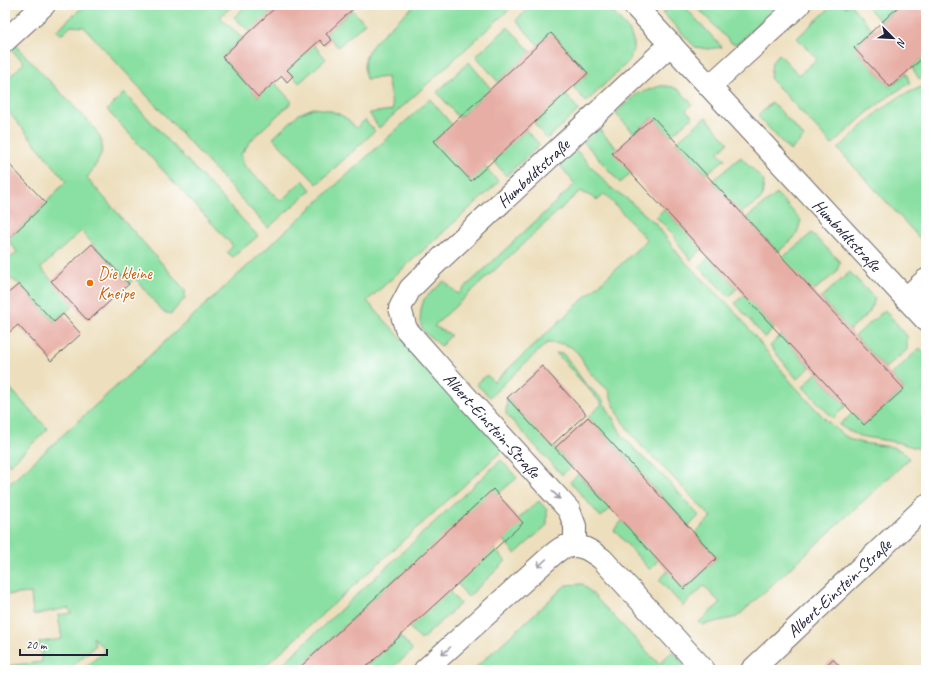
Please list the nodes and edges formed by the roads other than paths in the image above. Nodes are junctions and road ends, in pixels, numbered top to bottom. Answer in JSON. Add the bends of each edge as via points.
{"nodes":[{"id":1,"x":44,"y":5,"type":"edge"},
{"id":2,"x":634,"y":5,"type":"edge"},
{"id":3,"x":799,"y":5,"type":"edge"},
{"id":4,"x":5,"y":41,"type":"edge"},
{"id":5,"x":671,"y":44,"type":"junction"},
{"id":6,"x":710,"y":86,"type":"junction"},
{"id":7,"x":926,"y":280,"type":"edge"},
{"id":8,"x":906,"y":298,"type":"junction"},
{"id":9,"x":400,"y":308,"type":"joint"},
{"id":10,"x":926,"y":320,"type":"edge"},
{"id":11,"x":926,"y":506,"type":"edge"},
{"id":12,"x":575,"y":546,"type":"junction"},
{"id":13,"x":425,"y":670,"type":"edge"},
{"id":14,"x":704,"y":670,"type":"edge"},
{"id":15,"x":752,"y":670,"type":"edge"}],
"edges":[{"from":1,"to":4,"type":"street"},
{"from":2,"to":5,"type":"street","name":"Humboldtstraße"},
{"from":3,"to":6,"type":"street"},
{"from":5,"to":6,"type":"street","name":"Humboldtstraße"},
{"from":5,"to":9,"type":"street","name":"Humboldtstraße","via":[[433,266],[410,289]]},
{"from":6,"to":8,"type":"street","name":"Humboldtstraße"},
{"from":7,"to":8,"type":"street"},
{"from":8,"to":10,"type":"street","name":"Humboldtstraße"},
{"from":9,"to":12,"type":"street","name":"Albert-Einstein-Straße","one_way":true,"via":[[406,329],[569,510],[575,526]]},
{"from":11,"to":15,"type":"street","name":"Albert-Einstein-Straße"},
{"from":12,"to":13,"type":"street","one_way":true,"via":[[563,547],[550,556]]},
{"from":12,"to":14,"type":"street","via":[[588,549],[602,559]]}]}
